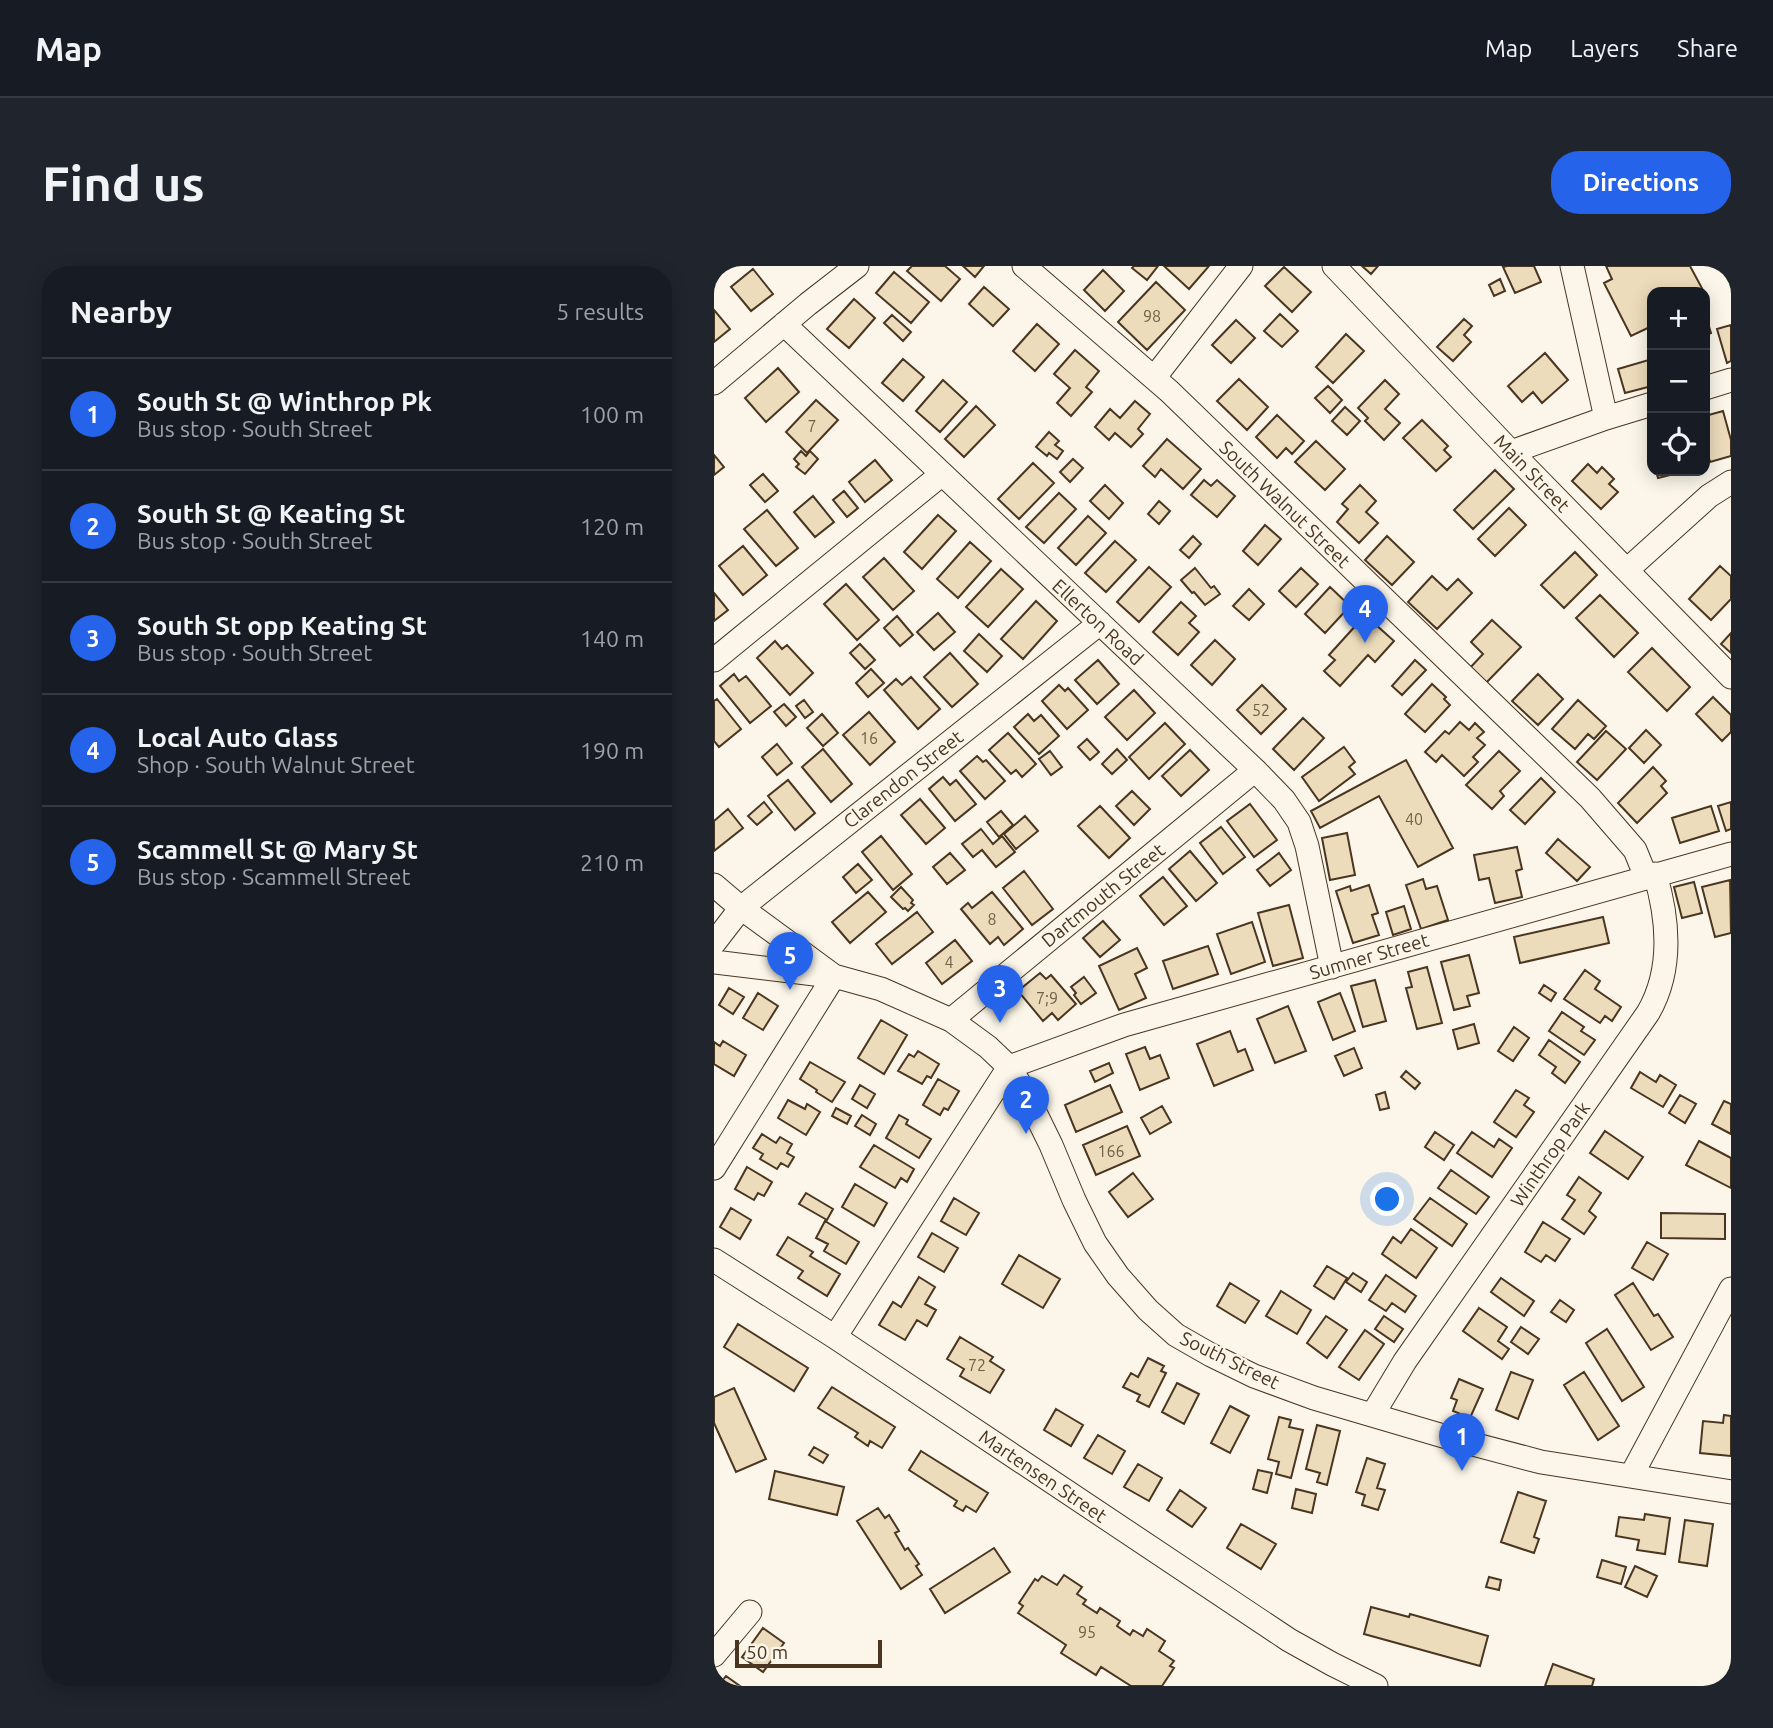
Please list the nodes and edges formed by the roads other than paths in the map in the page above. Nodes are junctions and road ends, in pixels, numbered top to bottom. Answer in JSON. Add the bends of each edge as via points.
{"nodes":[{"id":1,"x":857,"y":266,"type":"edge"},
{"id":2,"x":1024,"y":266,"type":"edge"},
{"id":3,"x":1241,"y":266,"type":"edge"},
{"id":4,"x":1334,"y":266,"type":"edge"},
{"id":5,"x":1572,"y":266,"type":"edge"},
{"id":6,"x":784,"y":324,"type":"junction"},
{"id":7,"x":1154,"y":378,"type":"junction"},
{"id":8,"x":1731,"y":380,"type":"edge"},
{"id":9,"x":714,"y":383,"type":"edge"},
{"id":10,"x":1710,"y":386,"type":"edge"},
{"id":11,"x":1647,"y":406,"type":"edge"},
{"id":12,"x":1606,"y":418,"type":"junction"},
{"id":13,"x":1511,"y":452,"type":"junction"},
{"id":14,"x":942,"y":474,"type":"junction"},
{"id":15,"x":1731,"y":482,"type":"edge"},
{"id":16,"x":1627,"y":570,"type":"junction"},
{"id":17,"x":1100,"y":623,"type":"junction"},
{"id":18,"x":714,"y":660,"type":"edge"},
{"id":19,"x":1731,"y":677,"type":"edge"},
{"id":20,"x":1255,"y":770,"type":"junction"},
{"id":21,"x":1731,"y":854,"type":"edge"},
{"id":22,"x":1650,"y":876,"type":"junction"},
{"id":23,"x":714,"y":884,"type":"edge"},
{"id":24,"x":741,"y":908,"type":"junction"},
{"id":25,"x":714,"y":943,"type":"edge"},
{"id":26,"x":714,"y":962,"type":"edge"},
{"id":27,"x":1332,"y":967,"type":"junction"},
{"id":28,"x":834,"y":976,"type":"junction"},
{"id":29,"x":951,"y":1020,"type":"junction"},
{"id":30,"x":1009,"y":1066,"type":"junction"},
{"id":31,"x":714,"y":1168,"type":"edge"},
{"id":32,"x":714,"y":1260,"type":"edge"},
{"id":33,"x":1731,"y":1289,"type":"edge"},
{"id":34,"x":835,"y":1337,"type":"junction"},
{"id":35,"x":1373,"y":1414,"type":"junction"},
{"id":36,"x":1631,"y":1476,"type":"junction"},
{"id":37,"x":1731,"y":1492,"type":"edge"},
{"id":38,"x":750,"y":1612,"type":"dead end"},
{"id":39,"x":714,"y":1655,"type":"edge"},
{"id":40,"x":1376,"y":1686,"type":"edge"}],
"edges":[{"from":1,"to":6,"type":"street"},
{"from":2,"to":7,"type":"street","name":"South Walnut Street"},
{"from":3,"to":7,"type":"street"},
{"from":4,"to":13,"type":"street","name":"Main Street"},
{"from":5,"to":12,"type":"street"},
{"from":6,"to":9,"type":"street"},
{"from":6,"to":14,"type":"street","name":"Ellerton Road"},
{"from":7,"to":22,"type":"street","name":"South Walnut Street","via":[[1590,798],[1635,850]]},
{"from":8,"to":10,"type":"street"},
{"from":11,"to":12,"type":"street"},
{"from":12,"to":13,"type":"street"},
{"from":13,"to":16,"type":"street","name":"Main Street"},
{"from":14,"to":17,"type":"street","name":"Ellerton Road"},
{"from":14,"to":18,"type":"street"},
{"from":15,"to":16,"type":"street","via":[[1709,496]]},
{"from":16,"to":19,"type":"street","name":"Main Street"},
{"from":17,"to":20,"type":"street","name":"Ellerton Road"},
{"from":17,"to":24,"type":"street","name":"Clarendon Street"},
{"from":20,"to":27,"type":"street","name":"Ellerton Road","via":[[1299,822]]},
{"from":20,"to":29,"type":"street","name":"Dartmouth Street"},
{"from":21,"to":22,"type":"street","name":"Sumner Street"},
{"from":22,"to":27,"type":"street","name":"Sumner Street"},
{"from":22,"to":35,"type":"street","name":"Winthrop Park","via":[[1662,899],[1667,939],[1656,1001],[1405,1361]]},
{"from":23,"to":24,"type":"street","name":"South Street"},
{"from":24,"to":25,"type":"street","name":"Clarendon Street"},
{"from":24,"to":28,"type":"street","name":"South Street"},
{"from":26,"to":28,"type":"street"},
{"from":27,"to":30,"type":"street","name":"Sumner Street","via":[[1124,1024]]},
{"from":28,"to":29,"type":"street","name":"South Street","via":[[881,989]]},
{"from":28,"to":31,"type":"street"},
{"from":29,"to":30,"type":"street","name":"South Street"},
{"from":30,"to":34,"type":"street"},
{"from":30,"to":35,"type":"street","name":"South Street","via":[[1095,1243],[1148,1310],[1177,1335],[1254,1376]]},
{"from":32,"to":34,"type":"street","name":"Martensen Street"},
{"from":33,"to":36,"type":"street"},
{"from":34,"to":40,"type":"street","name":"Martensen Street","via":[[1289,1640]]},
{"from":35,"to":36,"type":"street","name":"South Street","via":[[1541,1462]]},
{"from":36,"to":37,"type":"street","name":"South Street"},
{"from":38,"to":39,"type":"street"}]}
